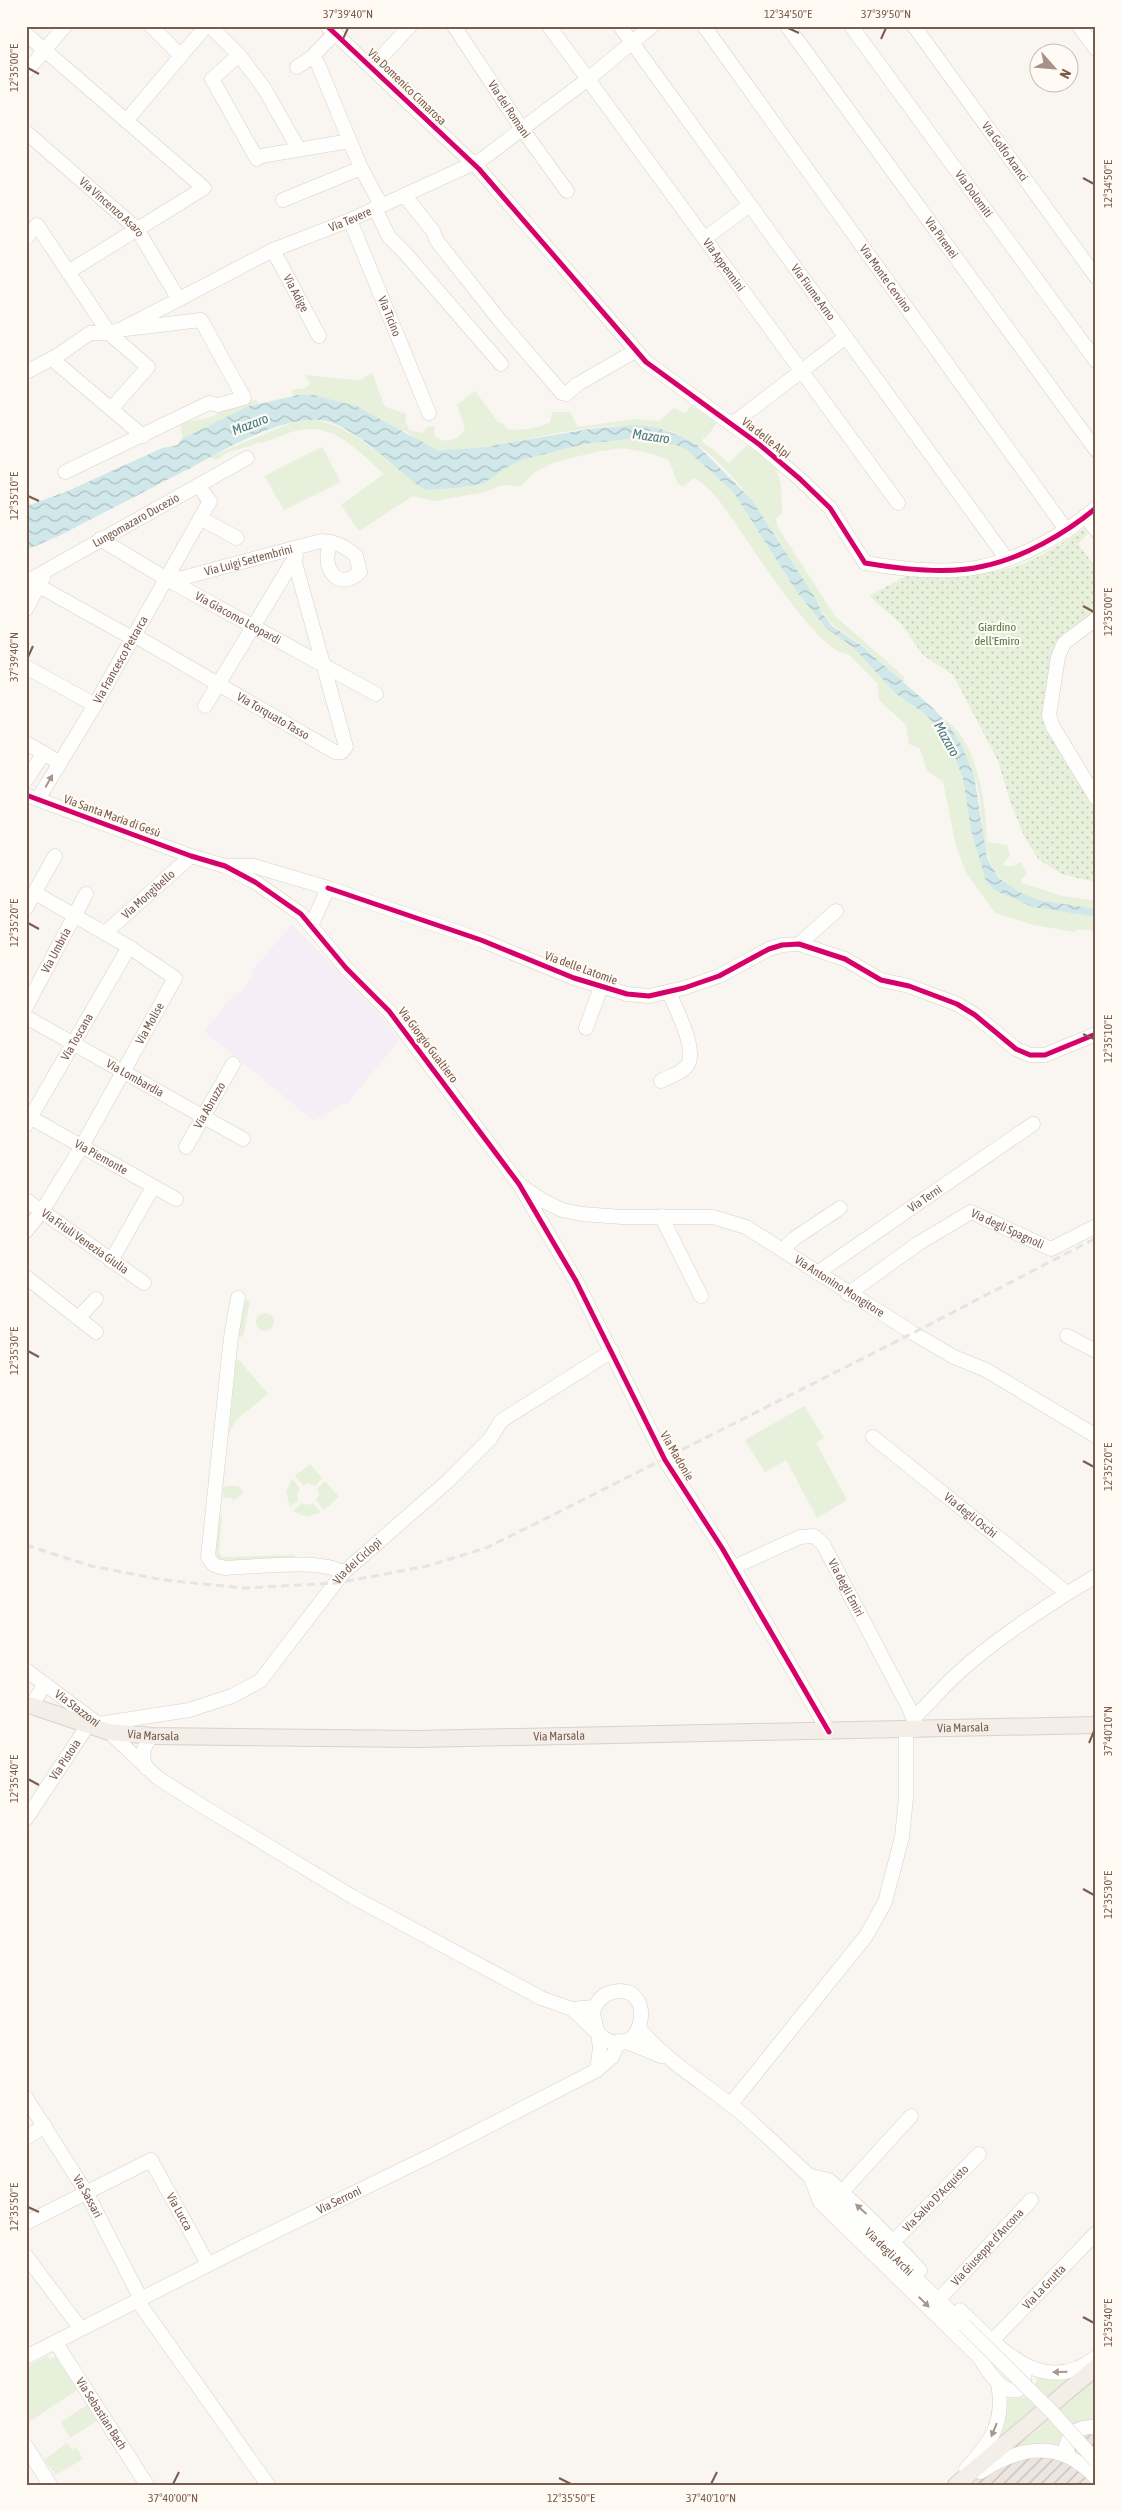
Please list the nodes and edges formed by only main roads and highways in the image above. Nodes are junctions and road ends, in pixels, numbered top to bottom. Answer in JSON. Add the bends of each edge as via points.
{"nodes":[{"id":1,"x":28,"y":1705,"type":"edge"},
{"id":2,"x":1096,"y":1725,"type":"edge"},
{"id":3,"x":1096,"y":2367,"type":"edge"},
{"id":4,"x":954,"y":2485,"type":"edge"}],
"edges":[{"from":1,"to":2,"type":"main road","name":"Via Marsala","via":[[96,1727],[152,1736],[419,1739],[829,1732],[911,1726]]},
{"from":3,"to":4,"type":"main road"}]}
